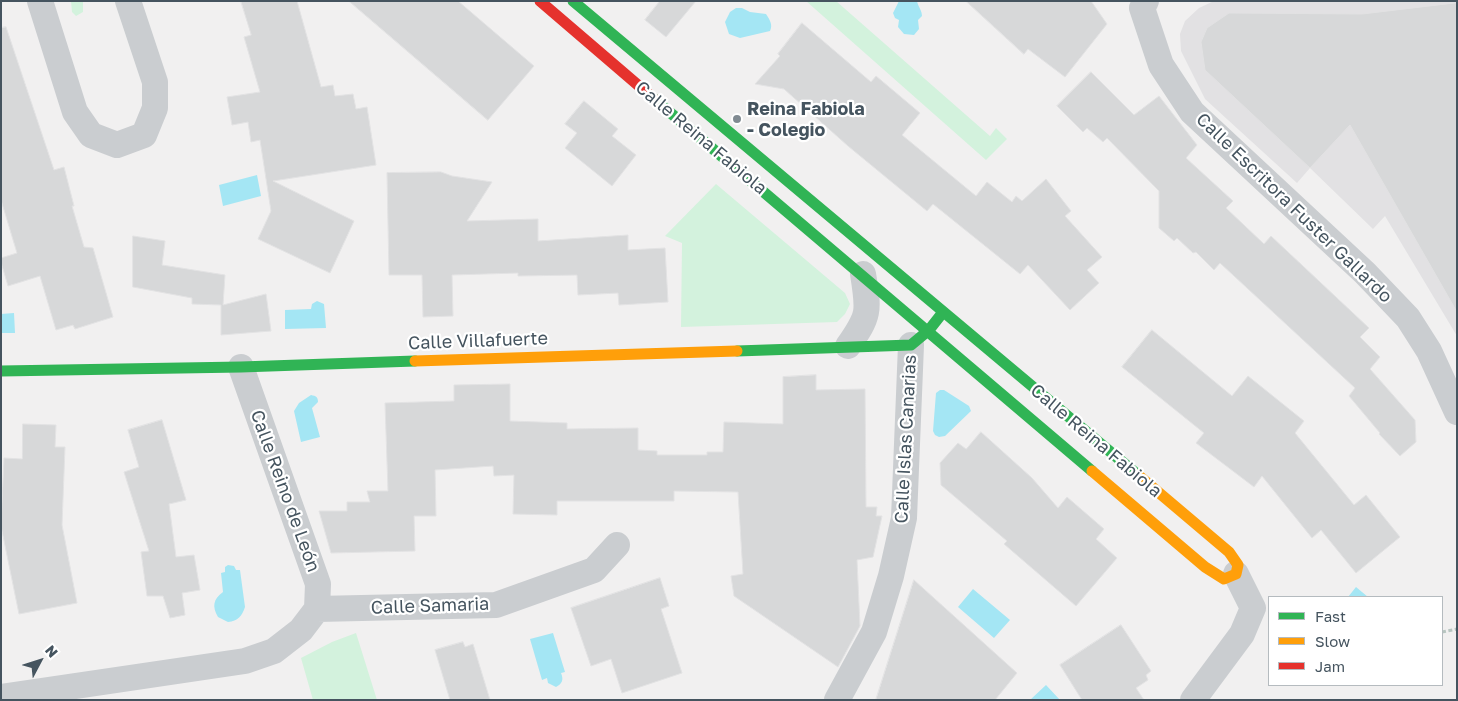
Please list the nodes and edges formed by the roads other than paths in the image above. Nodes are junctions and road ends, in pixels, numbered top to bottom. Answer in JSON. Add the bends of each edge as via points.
{"nodes":[{"id":1,"x":40,"y":1,"type":"edge"},
{"id":2,"x":128,"y":1,"type":"edge"},
{"id":3,"x":540,"y":1,"type":"edge"},
{"id":4,"x":573,"y":1,"type":"edge"},
{"id":5,"x":1146,"y":1,"type":"edge"},
{"id":6,"x":863,"y":274,"type":"junction"},
{"id":7,"x":943,"y":312,"type":"junction"},
{"id":8,"x":920,"y":338,"type":"junction"},
{"id":9,"x":848,"y":346,"type":"junction"},
{"id":10,"x":241,"y":367,"type":"junction"},
{"id":11,"x":1,"y":371,"type":"edge"},
{"id":12,"x":1457,"y":412,"type":"edge"},
{"id":13,"x":617,"y":545,"type":"dead end"},
{"id":14,"x":1236,"y":574,"type":"junction"},
{"id":15,"x":317,"y":609,"type":"junction"},
{"id":16,"x":1,"y":697,"type":"edge"},
{"id":17,"x":837,"y":700,"type":"edge"},
{"id":18,"x":1193,"y":700,"type":"edge"}],
"edges":[{"from":1,"to":2,"type":"street","via":[[75,112],[91,135],[117,145],[144,135],[155,108],[155,82]]},
{"from":3,"to":6,"type":"street","name":"Calle Reina Fabiola"},
{"from":4,"to":7,"type":"street","name":"Calle Reina Fabiola"},
{"from":5,"to":12,"type":"street","name":"Calle Escritora Fuster Gallardo","via":[[1142,8],[1161,65],[1192,112],[1365,273],[1408,318],[1429,351]]},
{"from":6,"to":8,"type":"street","name":"Calle Reina Fabiola"},
{"from":6,"to":9,"type":"street","via":[[868,304],[864,324]]},
{"from":7,"to":8,"type":"street"},
{"from":7,"to":14,"type":"street","name":"Calle Reina Fabiola","via":[[1229,552],[1238,565]]},
{"from":8,"to":9,"type":"street","name":"Calle Villafuerte"},
{"from":8,"to":14,"type":"street","name":"Calle Reina Fabiola","via":[[1205,567],[1224,578]]},
{"from":8,"to":17,"type":"street","name":"Calle Islas Canarias","via":[[904,518],[891,576],[874,632]]},
{"from":9,"to":10,"type":"street","name":"Calle Villafuerte"},
{"from":10,"to":11,"type":"street","name":"Calle Villafuerte"},
{"from":10,"to":15,"type":"street","name":"Calle Reino de León","via":[[318,584]]},
{"from":13,"to":15,"type":"street","name":"Calle Samaria","via":[[594,570],[496,605]]},
{"from":14,"to":18,"type":"street","via":[[1253,608],[1242,634]]},
{"from":15,"to":16,"type":"street","via":[[301,630],[274,651],[245,661]]}]}
